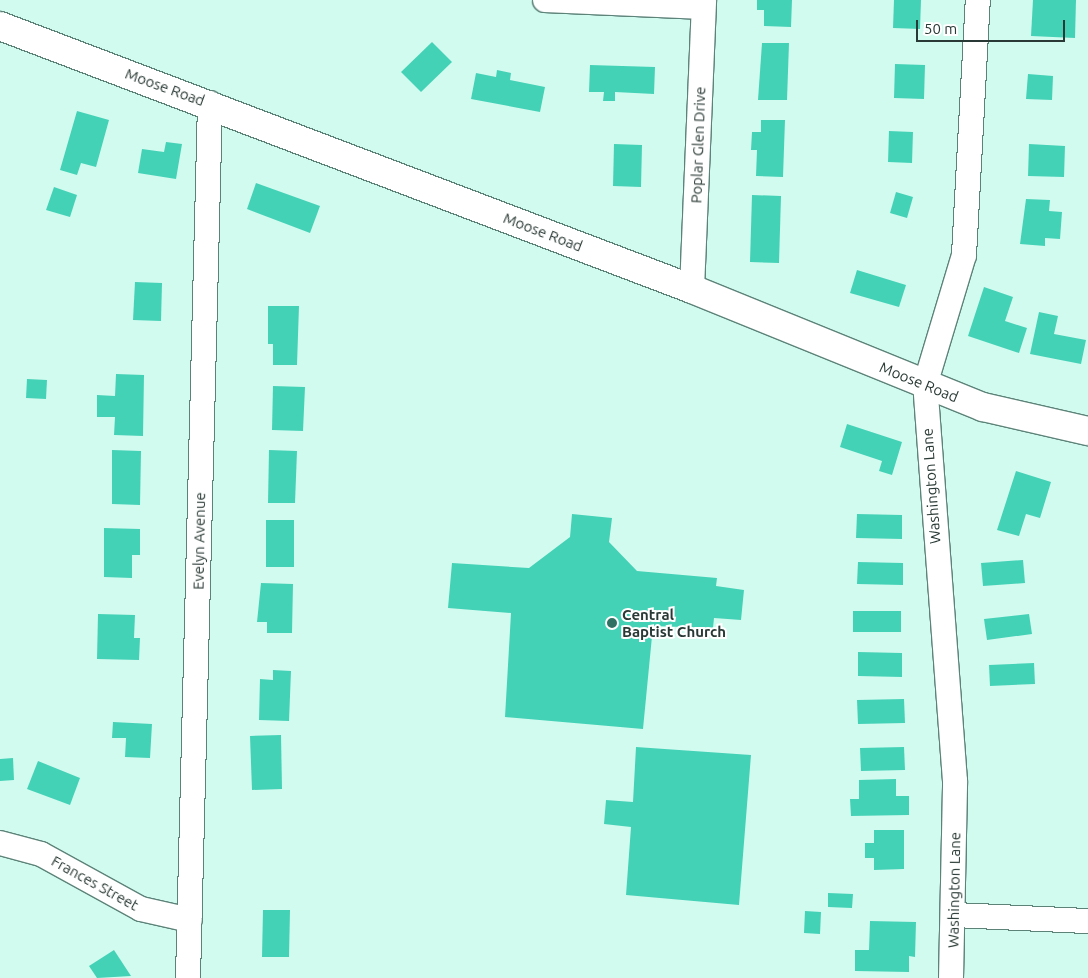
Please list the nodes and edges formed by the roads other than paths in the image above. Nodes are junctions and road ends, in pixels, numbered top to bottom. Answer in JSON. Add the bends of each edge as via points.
{"nodes":[{"id":1,"x":545,"y":0,"type":"edge"},
{"id":2,"x":978,"y":0,"type":"edge"},
{"id":3,"x":704,"y":3,"type":"edge"},
{"id":4,"x":0,"y":26,"type":"edge"},
{"id":5,"x":210,"y":103,"type":"junction"},
{"id":6,"x":692,"y":289,"type":"junction"},
{"id":7,"x":925,"y":385,"type":"junction"},
{"id":8,"x":1088,"y":431,"type":"edge"},
{"id":9,"x":0,"y":843,"type":"edge"},
{"id":10,"x":954,"y":915,"type":"junction"},
{"id":11,"x":190,"y":920,"type":"junction"},
{"id":12,"x":1088,"y":921,"type":"edge"},
{"id":13,"x":188,"y":978,"type":"edge"},
{"id":14,"x":951,"y":978,"type":"edge"}],
"edges":[{"from":1,"to":3,"type":"street"},
{"from":2,"to":7,"type":"street","name":"Washington Lane","via":[[964,255]]},
{"from":3,"to":6,"type":"street","name":"Poplar Glen Drive"},
{"from":4,"to":5,"type":"street","name":"Moose Road"},
{"from":5,"to":6,"type":"street","name":"Moose Road"},
{"from":5,"to":11,"type":"street","name":"Evelyn Avenue"},
{"from":6,"to":7,"type":"street","name":"Moose Road"},
{"from":7,"to":8,"type":"street","name":"Moose Road","via":[[983,407]]},
{"from":7,"to":10,"type":"street","name":"Washington Lane","via":[[955,781]]},
{"from":9,"to":11,"type":"street","name":"Frances Street","via":[[41,854],[141,909]]},
{"from":10,"to":12,"type":"street"},
{"from":10,"to":14,"type":"street","name":"Washington Lane"},
{"from":11,"to":13,"type":"street","name":"Evelyn Avenue"}]}
